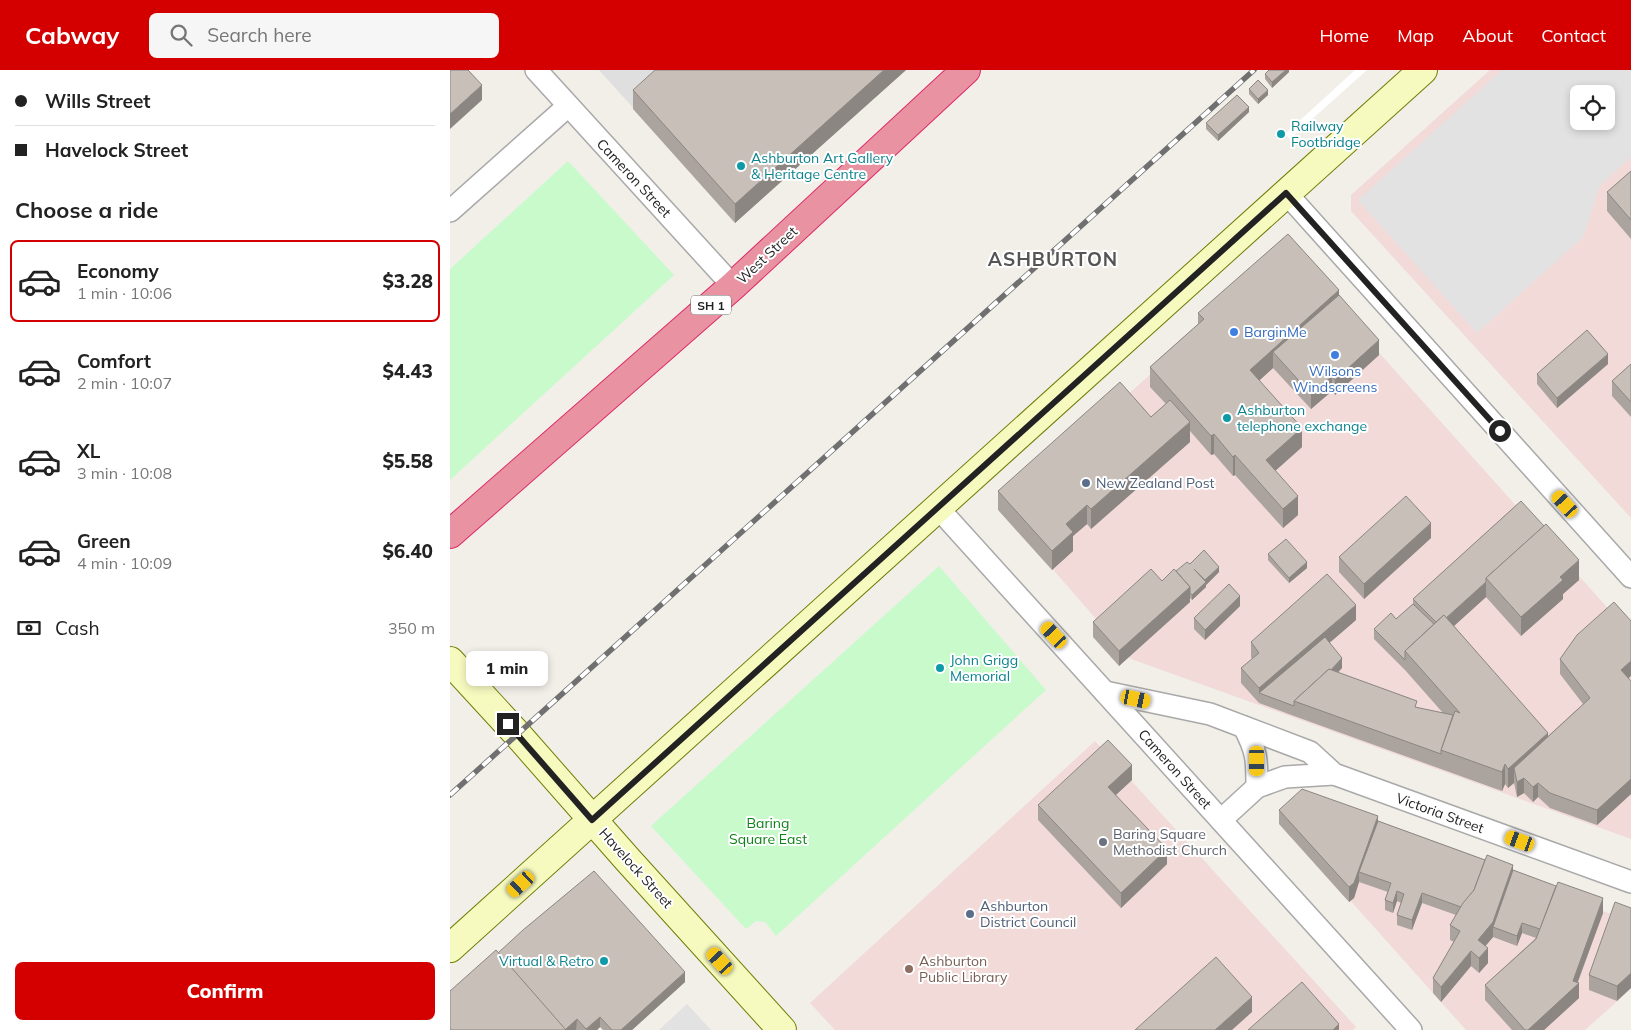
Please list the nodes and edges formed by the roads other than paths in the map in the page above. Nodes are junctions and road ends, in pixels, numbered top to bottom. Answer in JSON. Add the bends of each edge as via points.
{"nodes":[{"id":1,"x":536,"y":70,"type":"edge"},
{"id":2,"x":966,"y":70,"type":"edge"},
{"id":3,"x":1423,"y":70,"type":"edge"},
{"id":4,"x":568,"y":106,"type":"junction"},
{"id":5,"x":1286,"y":193,"type":"junction"},
{"id":6,"x":450,"y":211,"type":"edge"},
{"id":7,"x":733,"y":286,"type":"junction"},
{"id":8,"x":938,"y":508,"type":"junction"},
{"id":9,"x":450,"y":534,"type":"edge"},
{"id":10,"x":1631,"y":577,"type":"edge"},
{"id":11,"x":450,"y":661,"type":"edge"},
{"id":12,"x":1105,"y":692,"type":"junction"},
{"id":13,"x":1244,"y":727,"type":"junction"},
{"id":14,"x":1334,"y":774,"type":"junction"},
{"id":15,"x":1257,"y":787,"type":"junction"},
{"id":16,"x":592,"y":820,"type":"junction"},
{"id":17,"x":1221,"y":820,"type":"junction"},
{"id":18,"x":1631,"y":882,"type":"edge"},
{"id":19,"x":450,"y":948,"type":"edge"},
{"id":20,"x":782,"y":1030,"type":"edge"},
{"id":21,"x":1411,"y":1030,"type":"edge"}],
"edges":[{"from":1,"to":4,"type":"street","name":"Cameron Street"},
{"from":2,"to":7,"type":"highway","name":"West Street","number":"SH 1"},
{"from":3,"to":5,"type":"main road"},
{"from":4,"to":6,"type":"street"},
{"from":4,"to":7,"type":"street","name":"Cameron Street"},
{"from":5,"to":8,"type":"main road"},
{"from":5,"to":10,"type":"street"},
{"from":7,"to":9,"type":"highway","name":"West Street","number":"SH 1"},
{"from":8,"to":12,"type":"street","name":"Cameron Street"},
{"from":8,"to":16,"type":"main road"},
{"from":11,"to":16,"type":"main road","name":"Havelock Street"},
{"from":12,"to":13,"type":"street","name":"Victoria Street","via":[[1210,714]]},
{"from":12,"to":17,"type":"street","name":"Cameron Street"},
{"from":13,"to":14,"type":"street","name":"Victoria Street","via":[[1310,752]]},
{"from":13,"to":15,"type":"street","via":[[1254,745]]},
{"from":14,"to":15,"type":"street","name":"Victoria Street","via":[[1284,777]]},
{"from":14,"to":18,"type":"street","name":"Victoria Street"},
{"from":15,"to":17,"type":"street","name":"Victoria Street"},
{"from":16,"to":19,"type":"main road"},
{"from":16,"to":20,"type":"main road","name":"Havelock Street"},
{"from":17,"to":21,"type":"street","name":"Cameron Street"}]}
